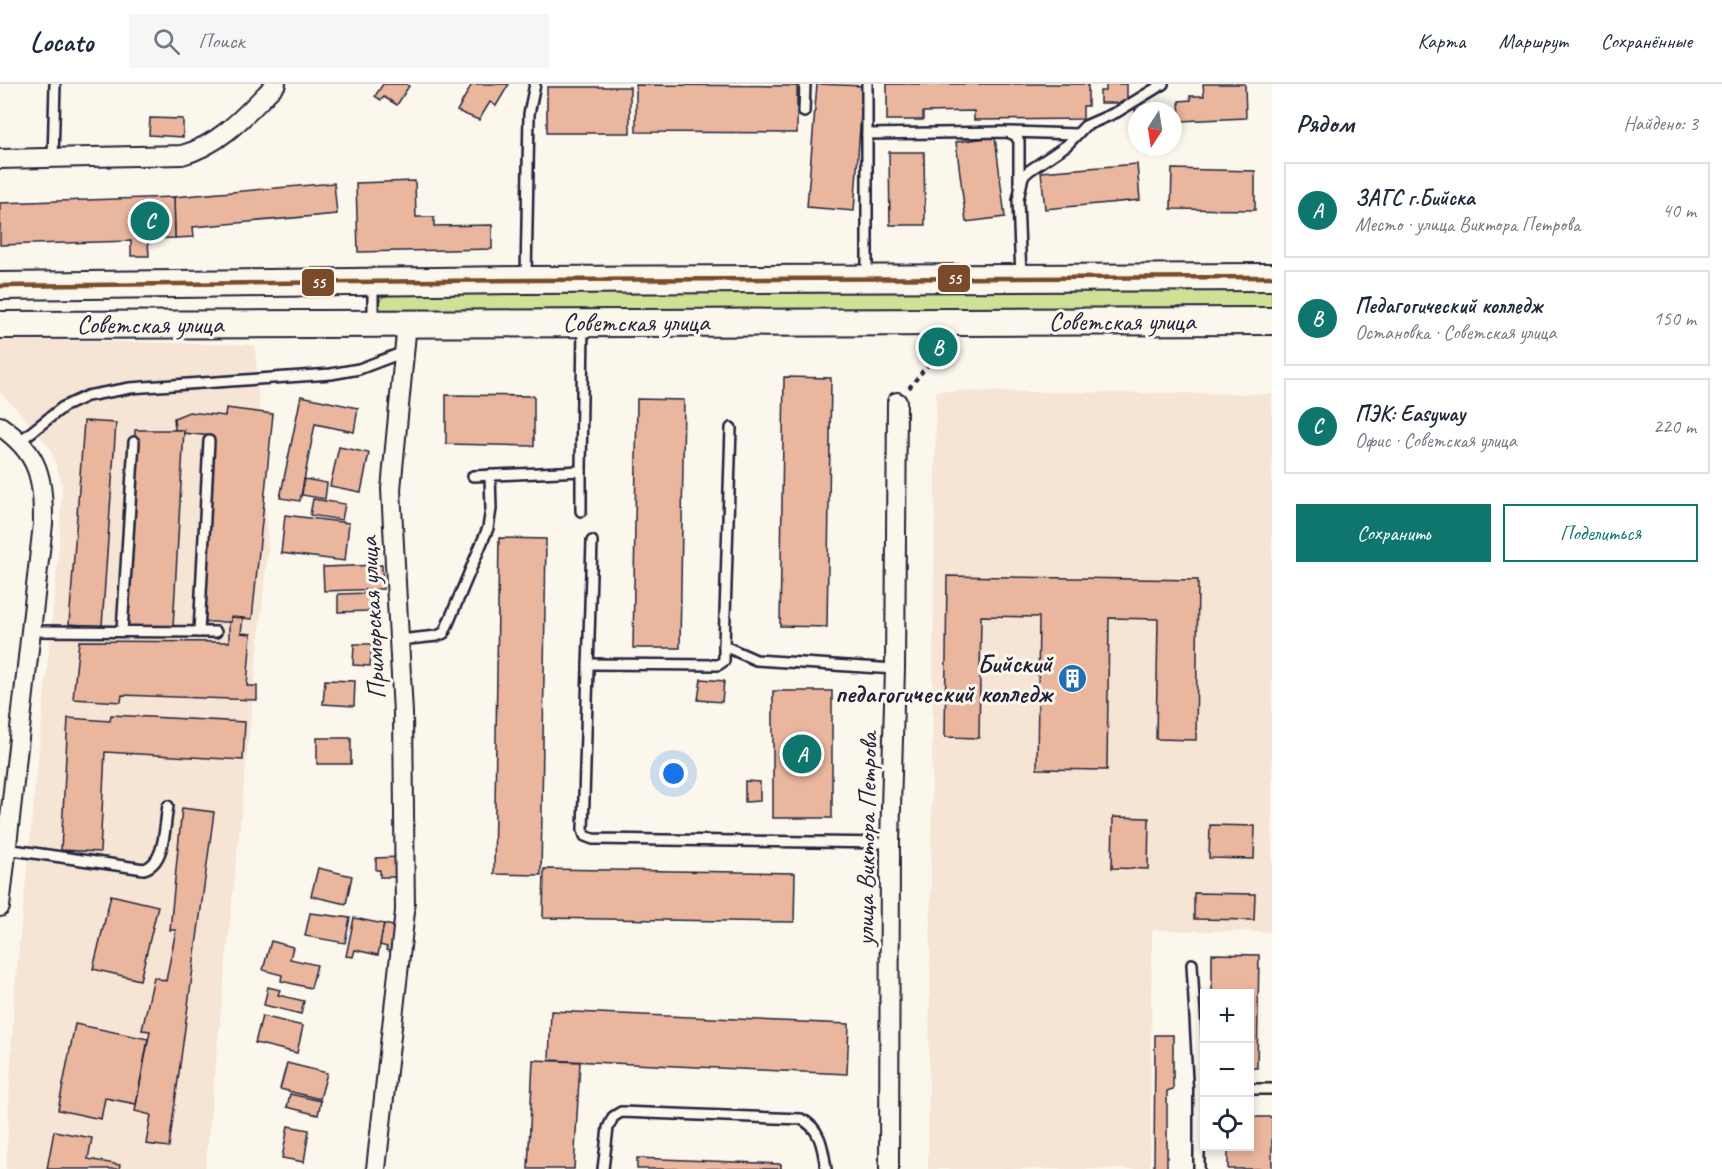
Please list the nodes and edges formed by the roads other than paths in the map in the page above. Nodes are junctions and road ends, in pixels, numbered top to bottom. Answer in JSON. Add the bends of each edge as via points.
{"nodes":[{"id":1,"x":56,"y":84,"type":"edge"},
{"id":2,"x":276,"y":84,"type":"edge"},
{"id":3,"x":535,"y":84,"type":"edge"},
{"id":4,"x":805,"y":84,"type":"edge"},
{"id":5,"x":867,"y":84,"type":"edge"},
{"id":6,"x":1163,"y":84,"type":"edge"},
{"id":7,"x":804,"y":112,"type":"dead end"},
{"id":8,"x":1007,"y":132,"type":"junction"},
{"id":9,"x":867,"y":134,"type":"junction"},
{"id":10,"x":1077,"y":134,"type":"junction"},
{"id":11,"x":0,"y":159,"type":"edge"},
{"id":12,"x":53,"y":159,"type":"junction"},
{"id":13,"x":1019,"y":188,"type":"junction"},
{"id":14,"x":1272,"y":277,"type":"edge"},
{"id":15,"x":1021,"y":278,"type":"junction"},
{"id":16,"x":867,"y":279,"type":"junction"},
{"id":17,"x":526,"y":280,"type":"junction"},
{"id":18,"x":373,"y":282,"type":"junction"},
{"id":19,"x":0,"y":286,"type":"edge"},
{"id":20,"x":1272,"y":321,"type":"edge"},
{"id":21,"x":583,"y":322,"type":"junction"},
{"id":22,"x":374,"y":323,"type":"junction"},
{"id":23,"x":407,"y":323,"type":"junction"},
{"id":24,"x":0,"y":325,"type":"edge"},
{"id":25,"x":404,"y":352,"type":"junction"},
{"id":26,"x":897,"y":402,"type":"road end"},
{"id":27,"x":0,"y":426,"type":"edge"},
{"id":28,"x":731,"y":428,"type":"dead end"},
{"id":29,"x":20,"y":441,"type":"junction"},
{"id":30,"x":209,"y":441,"type":"dead end"},
{"id":31,"x":134,"y":442,"type":"dead end"},
{"id":32,"x":581,"y":471,"type":"junction"},
{"id":33,"x":490,"y":475,"type":"junction"},
{"id":34,"x":473,"y":476,"type":"dead end"},
{"id":35,"x":580,"y":511,"type":"dead end"},
{"id":36,"x":592,"y":541,"type":"dead end"},
{"id":37,"x":32,"y":631,"type":"junction"},
{"id":38,"x":122,"y":631,"type":"junction"},
{"id":39,"x":199,"y":632,"type":"junction"},
{"id":40,"x":216,"y":632,"type":"dead end"},
{"id":41,"x":399,"y":640,"type":"junction"},
{"id":42,"x":724,"y":646,"type":"junction"},
{"id":43,"x":588,"y":664,"type":"junction"},
{"id":44,"x":895,"y":669,"type":"junction"},
{"id":45,"x":168,"y":806,"type":"dead end"},
{"id":46,"x":890,"y":843,"type":"junction"},
{"id":47,"x":6,"y":849,"type":"junction"},
{"id":48,"x":0,"y":907,"type":"edge"},
{"id":49,"x":1192,"y":963,"type":"dead end"},
{"id":50,"x":1200,"y":1064,"type":"edge"},
{"id":51,"x":1254,"y":1089,"type":"edge"},
{"id":52,"x":1272,"y":1089,"type":"edge"},
{"id":53,"x":1202,"y":1097,"type":"edge"},
{"id":54,"x":376,"y":1169,"type":"edge"},
{"id":55,"x":603,"y":1169,"type":"edge"},
{"id":56,"x":826,"y":1169,"type":"edge"},
{"id":57,"x":889,"y":1169,"type":"edge"},
{"id":58,"x":1199,"y":1169,"type":"edge"}],
"edges":[{"from":1,"to":12,"type":"lane"},
{"from":2,"to":12,"type":"street","via":[[224,135],[197,151],[167,157]]},
{"from":3,"to":17,"type":"lane","via":[[529,114]]},
{"from":4,"to":7,"type":"lane"},
{"from":5,"to":9,"type":"lane"},
{"from":6,"to":10,"type":"lane","via":[[1117,112],[1095,120]]},
{"from":8,"to":9,"type":"lane"},
{"from":8,"to":10,"type":"lane"},
{"from":8,"to":13,"type":"lane","via":[[1019,141]]},
{"from":9,"to":16,"type":"lane"},
{"from":10,"to":13,"type":"lane","via":[[1057,154],[1023,176]]},
{"from":11,"to":12,"type":"street"},
{"from":13,"to":15,"type":"lane"},
{"from":14,"to":15,"type":"main road","name":"Советская улица"},
{"from":15,"to":16,"type":"main road","name":"Советская улица"},
{"from":16,"to":17,"type":"main road","name":"Советская улица"},
{"from":17,"to":18,"type":"main road","name":"Советская улица"},
{"from":18,"to":19,"type":"main road","name":"Советская улица"},
{"from":18,"to":22,"type":"lane"},
{"from":20,"to":21,"type":"main road","name":"Советская улица"},
{"from":21,"to":23,"type":"main road","name":"Советская улица"},
{"from":21,"to":32,"type":"lane"},
{"from":22,"to":23,"type":"main road","name":"Советская улица"},
{"from":22,"to":24,"type":"main road","name":"Советская улица"},
{"from":23,"to":25,"type":"street","name":"Приморская улица"},
{"from":25,"to":29,"type":"lane","via":[[359,369],[331,374],[130,387],[87,396],[63,407]]},
{"from":25,"to":41,"type":"street","name":"Приморская улица","via":[[391,489]]},
{"from":26,"to":44,"type":"street","name":"улица Виктора Петрова"},
{"from":27,"to":29,"type":"street"},
{"from":28,"to":42,"type":"lane"},
{"from":29,"to":37,"type":"street","via":[[38,468],[44,510]]},
{"from":30,"to":39,"type":"lane"},
{"from":31,"to":38,"type":"lane"},
{"from":32,"to":33,"type":"lane"},
{"from":32,"to":35,"type":"lane"},
{"from":33,"to":34,"type":"lane"},
{"from":33,"to":41,"type":"lane","via":[[488,528],[444,633]]},
{"from":36,"to":43,"type":"lane"},
{"from":37,"to":38,"type":"lane"},
{"from":37,"to":47,"type":"street"},
{"from":38,"to":39,"type":"lane"},
{"from":39,"to":40,"type":"lane"},
{"from":41,"to":54,"type":"street","name":"Приморская улица","via":[[405,911]]},
{"from":42,"to":43,"type":"lane","via":[[723,661],[718,665]]},
{"from":42,"to":44,"type":"lane","via":[[756,660]]},
{"from":43,"to":46,"type":"lane","via":[[585,836]]},
{"from":44,"to":46,"type":"street","name":"улица Виктора Петрова"},
{"from":45,"to":47,"type":"lane","via":[[160,853],[151,867],[144,869]]},
{"from":46,"to":57,"type":"street","name":"улица Виктора Петрова"},
{"from":47,"to":48,"type":"street"},
{"from":49,"to":50,"type":"lane"},
{"from":51,"to":52,"type":"lane"},
{"from":53,"to":58,"type":"lane"},
{"from":55,"to":56,"type":"lane","via":[[608,1128],[613,1117],[621,1112],[801,1119],[815,1130]]}]}
